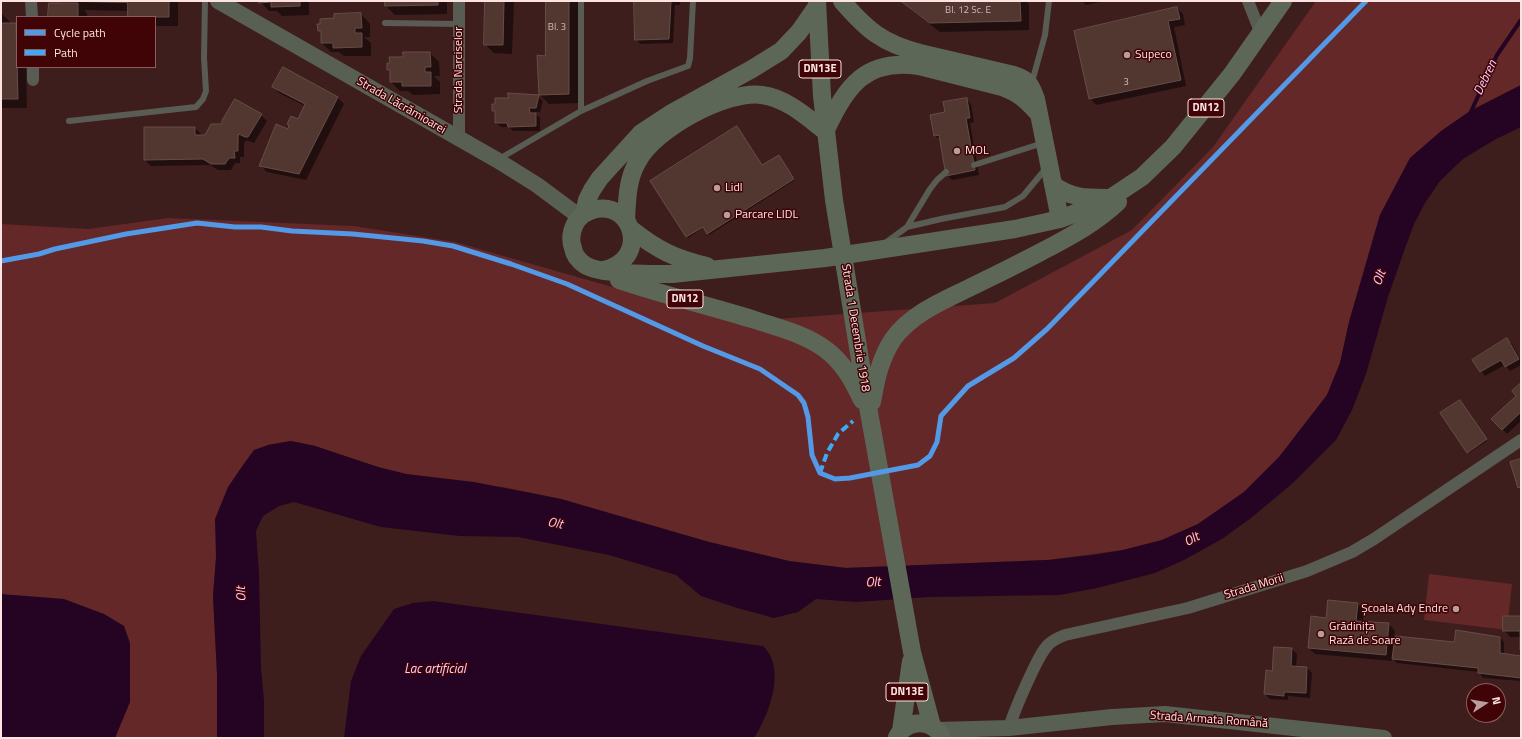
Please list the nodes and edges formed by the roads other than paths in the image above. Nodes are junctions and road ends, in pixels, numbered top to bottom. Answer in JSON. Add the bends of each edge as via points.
{"nodes":[{"id":1,"x":31,"y":1,"type":"edge"},
{"id":2,"x":205,"y":1,"type":"edge"},
{"id":3,"x":218,"y":1,"type":"edge"},
{"id":4,"x":459,"y":1,"type":"edge"},
{"id":5,"x":581,"y":1,"type":"edge"},
{"id":6,"x":693,"y":1,"type":"edge"},
{"id":7,"x":842,"y":1,"type":"edge"},
{"id":8,"x":1048,"y":1,"type":"edge"},
{"id":9,"x":1248,"y":1,"type":"edge"},
{"id":10,"x":1283,"y":1,"type":"edge"},
{"id":11,"x":817,"y":4,"type":"edge"},
{"id":12,"x":32,"y":16,"type":"edge"},
{"id":13,"x":385,"y":23,"type":"dead end"},
{"id":14,"x":459,"y":24,"type":"junction"},
{"id":15,"x":1261,"y":34,"type":"junction"},
{"id":16,"x":33,"y":68,"type":"edge"},
{"id":17,"x":33,"y":80,"type":"dead end"},
{"id":18,"x":1031,"y":85,"type":"junction"},
{"id":19,"x":581,"y":111,"type":"junction"},
{"id":20,"x":1039,"y":114,"type":"junction"},
{"id":21,"x":69,"y":121,"type":"dead end"},
{"id":22,"x":825,"y":131,"type":"junction"},
{"id":23,"x":459,"y":139,"type":"junction"},
{"id":24,"x":1045,"y":142,"type":"junction"},
{"id":25,"x":497,"y":160,"type":"junction"},
{"id":26,"x":974,"y":165,"type":"dead end"},
{"id":27,"x":1049,"y":165,"type":"junction"},
{"id":28,"x":946,"y":172,"type":"dead end"},
{"id":29,"x":1142,"y":177,"type":"junction"},
{"id":30,"x":1053,"y":185,"type":"junction"},
{"id":31,"x":1112,"y":197,"type":"junction"},
{"id":32,"x":582,"y":216,"type":"junction"},
{"id":33,"x":1060,"y":219,"type":"junction"},
{"id":34,"x":629,"y":225,"type":"junction"},
{"id":35,"x":907,"y":227,"type":"junction"},
{"id":36,"x":875,"y":250,"type":"junction"},
{"id":37,"x":727,"y":268,"type":"junction"},
{"id":38,"x":599,"y":270,"type":"junction"},
{"id":39,"x":870,"y":418,"type":"junction"},
{"id":40,"x":1521,"y":440,"type":"edge"},
{"id":41,"x":912,"y":652,"type":"junction"},
{"id":42,"x":1009,"y":728,"type":"junction"},
{"id":43,"x":937,"y":731,"type":"edge"},
{"id":44,"x":898,"y":734,"type":"edge"},
{"id":45,"x":1354,"y":736,"type":"edge"},
{"id":46,"x":984,"y":738,"type":"edge"},
{"id":47,"x":1384,"y":738,"type":"edge"}],
"edges":[{"from":1,"to":12,"type":"street"},
{"from":2,"to":21,"type":"lane","via":[[206,91],[204,99],[196,107]]},
{"from":3,"to":23,"type":"street","name":"Strada Lăcrămioarei"},
{"from":4,"to":14,"type":"street","name":"Strada Narciselor"},
{"from":5,"to":19,"type":"lane"},
{"from":6,"to":19,"type":"lane","via":[[688,66],[647,81]]},
{"from":7,"to":18,"type":"main road","via":[[860,22],[887,42],[914,52],[1014,75],[1024,78]]},
{"from":8,"to":18,"type":"lane","via":[[1045,35]]},
{"from":9,"to":15,"type":"street"},
{"from":10,"to":15,"type":"main road","number":"DN12"},
{"from":11,"to":22,"type":"main road","name":"Strada 1 Decembrie 1918","number":"DN13E"},
{"from":11,"to":32,"type":"main road","via":[[799,32],[781,51],[661,119],[641,134],[600,178],[587,200]]},
{"from":13,"to":14,"type":"lane"},
{"from":14,"to":23,"type":"street","name":"Strada Narciselor"},
{"from":15,"to":29,"type":"main road","number":"DN12","via":[[1204,111],[1173,147]]},
{"from":16,"to":17,"type":"street"},
{"from":18,"to":20,"type":"main road"},
{"from":19,"to":25,"type":"lane"},
{"from":20,"to":22,"type":"main road","via":[[1023,97],[1002,87],[919,66],[889,65],[875,69],[851,87],[838,105]]},
{"from":20,"to":24,"type":"main road"},
{"from":22,"to":34,"type":"main road","via":[[794,108],[771,96],[749,94],[714,104],[661,134],[642,154],[629,185]]},
{"from":22,"to":39,"type":"main road","name":"Strada 1 Decembrie 1918","number":"DN13E"},
{"from":23,"to":25,"type":"street","name":"Strada Lăcrămioarei"},
{"from":24,"to":26,"type":"lane"},
{"from":24,"to":27,"type":"main road"},
{"from":25,"to":32,"type":"street","name":"Strada Lăcrămioarei"},
{"from":27,"to":30,"type":"main road"},
{"from":27,"to":35,"type":"lane","via":[[1023,196],[1005,208],[941,218]]},
{"from":28,"to":35,"type":"lane","via":[[930,189]]},
{"from":29,"to":31,"type":"main road","number":"DN12"},
{"from":29,"to":39,"type":"main road","via":[[1109,210],[1080,231],[936,304],[905,325],[883,356],[876,377]]},
{"from":30,"to":31,"type":"main road","via":[[1075,196]]},
{"from":30,"to":33,"type":"main road"},
{"from":31,"to":33,"type":"main road","number":"DN12"},
{"from":32,"to":34,"type":"main road","via":[[601,208],[620,214]]},
{"from":32,"to":38,"type":"main road","via":[[572,233],[573,251],[586,265]]},
{"from":33,"to":36,"type":"main road","number":"DN12","via":[[1015,229]]},
{"from":34,"to":37,"type":"main road","number":"DN12","via":[[650,244],[670,255],[706,266]]},
{"from":34,"to":38,"type":"main road","via":[[633,239],[627,257],[621,264]]},
{"from":35,"to":36,"type":"lane"},
{"from":36,"to":37,"type":"main road","number":"DN12","via":[[804,261]]},
{"from":37,"to":38,"type":"main road","number":"DN12","via":[[672,274],[634,274]]},
{"from":38,"to":39,"type":"main road","number":"DN12","via":[[604,275],[634,285],[810,339],[838,360],[856,388]]},
{"from":39,"to":41,"type":"main road","name":"Strada 1 Decembrie 1918","number":"DN13E"},
{"from":40,"to":42,"type":"street","name":"Strada Morii","via":[[1374,539],[1334,560],[1307,571],[1188,608],[1055,639],[1041,655]]},
{"from":41,"to":43,"type":"main road","name":"Strada 1 Decembrie 1918","number":"DN13E"},
{"from":41,"to":44,"type":"main road","name":"Strada 1 Decembrie 1918","number":"DN13E"},
{"from":42,"to":43,"type":"street","name":"Strada Armata Română"},
{"from":42,"to":45,"type":"street","name":"Strada Armata Română","via":[[1164,714]]},
{"from":42,"to":46,"type":"street","name":"Strada Armata Română"},
{"from":43,"to":44,"type":"main road","via":[[924,723],[915,723]]},
{"from":45,"to":47,"type":"street","name":"Strada Armata Română"}]}
